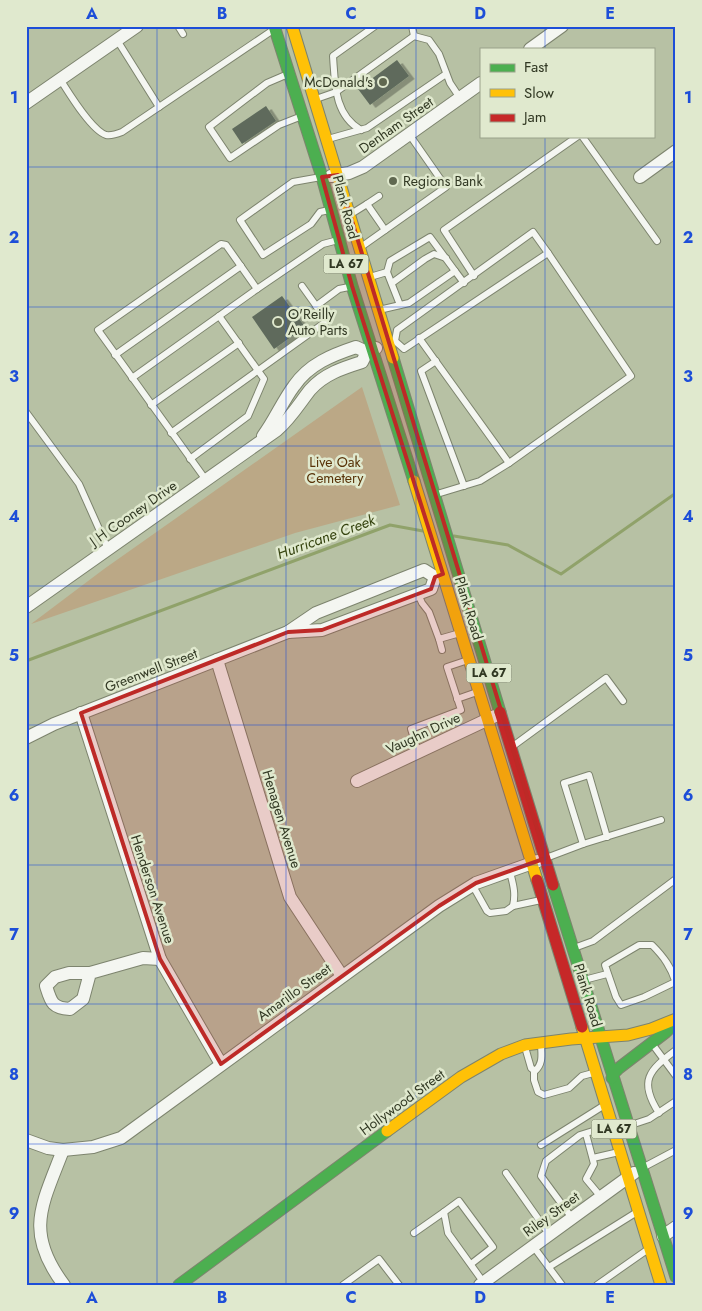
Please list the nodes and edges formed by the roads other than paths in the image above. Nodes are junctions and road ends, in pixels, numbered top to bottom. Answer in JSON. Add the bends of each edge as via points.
{"nodes":[{"id":1,"x":137,"y":26,"type":"edge"},
{"id":2,"x":178,"y":26,"type":"edge"},
{"id":3,"x":292,"y":26,"type":"edge"},
{"id":4,"x":375,"y":26,"type":"edge"},
{"id":5,"x":412,"y":26,"type":"edge"},
{"id":6,"x":562,"y":26,"type":"edge"},
{"id":7,"x":274,"y":28,"type":"edge"},
{"id":8,"x":182,"y":34,"type":"dead end"},
{"id":9,"x":414,"y":36,"type":"junction"},
{"id":10,"x":117,"y":40,"type":"junction"},
{"id":11,"x":531,"y":48,"type":"edge"},
{"id":12,"x":290,"y":73,"type":"junction"},
{"id":13,"x":446,"y":74,"type":"junction"},
{"id":14,"x":60,"y":79,"type":"junction"},
{"id":15,"x":480,"y":84,"type":"edge"},
{"id":16,"x":336,"y":92,"type":"junction"},
{"id":17,"x":460,"y":98,"type":"junction"},
{"id":18,"x":315,"y":100,"type":"junction"},
{"id":19,"x":26,"y":103,"type":"edge"},
{"id":20,"x":159,"y":107,"type":"junction"},
{"id":21,"x":303,"y":116,"type":"junction"},
{"id":22,"x":361,"y":130,"type":"junction"},
{"id":23,"x":410,"y":134,"type":"junction"},
{"id":24,"x":575,"y":138,"type":"edge"},
{"id":25,"x":583,"y":138,"type":"edge"},
{"id":26,"x":327,"y":140,"type":"junction"},
{"id":27,"x":676,"y":151,"type":"edge"},
{"id":28,"x":338,"y":175,"type":"junction"},
{"id":29,"x":322,"y":177,"type":"junction"},
{"id":30,"x":640,"y":177,"type":"dead end"},
{"id":31,"x":379,"y":196,"type":"dead end"},
{"id":32,"x":366,"y":204,"type":"junction"},
{"id":33,"x":331,"y":209,"type":"junction"},
{"id":34,"x":350,"y":214,"type":"junction"},
{"id":35,"x":385,"y":230,"type":"junction"},
{"id":36,"x":339,"y":240,"type":"junction"},
{"id":37,"x":657,"y":241,"type":"dead end"},
{"id":38,"x":360,"y":248,"type":"junction"},
{"id":39,"x":548,"y":254,"type":"junction"},
{"id":40,"x":446,"y":258,"type":"junction"},
{"id":41,"x":241,"y":266,"type":"junction"},
{"id":42,"x":455,"y":271,"type":"junction"},
{"id":43,"x":388,"y":272,"type":"junction"},
{"id":44,"x":474,"y":276,"type":"junction"},
{"id":45,"x":369,"y":278,"type":"junction"},
{"id":46,"x":392,"y":283,"type":"junction"},
{"id":47,"x":464,"y":283,"type":"junction"},
{"id":48,"x":302,"y":286,"type":"dead end"},
{"id":49,"x":352,"y":286,"type":"junction"},
{"id":50,"x":257,"y":289,"type":"junction"},
{"id":51,"x":400,"y":305,"type":"junction"},
{"id":52,"x":316,"y":306,"type":"junction"},
{"id":53,"x":379,"y":310,"type":"junction"},
{"id":54,"x":219,"y":316,"type":"junction"},
{"id":55,"x":419,"y":338,"type":"junction"},
{"id":56,"x":392,"y":342,"type":"junction"},
{"id":57,"x":239,"y":343,"type":"junction"},
{"id":58,"x":370,"y":351,"type":"junction"},
{"id":59,"x":115,"y":355,"type":"junction"},
{"id":60,"x":436,"y":360,"type":"junction"},
{"id":61,"x":258,"y":371,"type":"junction"},
{"id":62,"x":132,"y":378,"type":"junction"},
{"id":63,"x":151,"y":405,"type":"junction"},
{"id":64,"x":26,"y":412,"type":"edge"},
{"id":65,"x":171,"y":433,"type":"junction"},
{"id":66,"x":190,"y":459,"type":"junction"},
{"id":67,"x":509,"y":463,"type":"junction"},
{"id":68,"x":206,"y":480,"type":"junction"},
{"id":69,"x":464,"y":486,"type":"junction"},
{"id":70,"x":435,"y":494,"type":"junction"},
{"id":71,"x":108,"y":549,"type":"junction"},
{"id":72,"x":458,"y":569,"type":"junction"},
{"id":73,"x":439,"y":576,"type":"junction"},
{"id":74,"x":418,"y":594,"type":"junction"},
{"id":75,"x":26,"y":607,"type":"edge"},
{"id":76,"x":288,"y":632,"type":"junction"},
{"id":77,"x":461,"y":632,"type":"junction"},
{"id":78,"x":439,"y":639,"type":"junction"},
{"id":79,"x":442,"y":650,"type":"dead end"},
{"id":80,"x":470,"y":659,"type":"junction"},
{"id":81,"x":217,"y":660,"type":"junction"},
{"id":82,"x":479,"y":691,"type":"junction"},
{"id":83,"x":457,"y":699,"type":"junction"},
{"id":84,"x":623,"y":701,"type":"dead end"},
{"id":85,"x":81,"y":713,"type":"junction"},
{"id":86,"x":502,"y":713,"type":"junction"},
{"id":87,"x":488,"y":719,"type":"junction"},
{"id":88,"x":26,"y":738,"type":"edge"},
{"id":89,"x":512,"y":747,"type":"junction"},
{"id":90,"x":418,"y":752,"type":"junction"},
{"id":91,"x":357,"y":781,"type":"dead end"},
{"id":92,"x":661,"y":820,"type":"dead end"},
{"id":93,"x":607,"y":837,"type":"junction"},
{"id":94,"x":583,"y":844,"type":"junction"},
{"id":95,"x":546,"y":858,"type":"junction"},
{"id":96,"x":532,"y":863,"type":"junction"},
{"id":97,"x":510,"y":872,"type":"junction"},
{"id":98,"x":676,"y":879,"type":"edge"},
{"id":99,"x":473,"y":886,"type":"junction"},
{"id":100,"x":543,"y":900,"type":"junction"},
{"id":101,"x":513,"y":906,"type":"junction"},
{"id":102,"x":572,"y":949,"type":"junction"},
{"id":103,"x":160,"y":959,"type":"junction"},
{"id":104,"x":90,"y":973,"type":"dead end"},
{"id":105,"x":607,"y":974,"type":"junction"},
{"id":106,"x":342,"y":976,"type":"junction"},
{"id":107,"x":582,"y":981,"type":"junction"},
{"id":108,"x":675,"y":982,"type":"edge"},
{"id":109,"x":676,"y":1021,"type":"edge"},
{"id":110,"x":600,"y":1036,"type":"junction"},
{"id":111,"x":586,"y":1037,"type":"junction"},
{"id":112,"x":541,"y":1042,"type":"junction"},
{"id":113,"x":651,"y":1043,"type":"junction"},
{"id":114,"x":525,"y":1046,"type":"junction"},
{"id":115,"x":676,"y":1050,"type":"edge"},
{"id":116,"x":664,"y":1060,"type":"junction"},
{"id":117,"x":221,"y":1064,"type":"junction"},
{"id":118,"x":534,"y":1070,"type":"junction"},
{"id":119,"x":597,"y":1072,"type":"junction"},
{"id":120,"x":676,"y":1076,"type":"edge"},
{"id":121,"x":612,"y":1078,"type":"junction"},
{"id":122,"x":676,"y":1101,"type":"edge"},
{"id":123,"x":606,"y":1104,"type":"junction"},
{"id":124,"x":659,"y":1113,"type":"junction"},
{"id":125,"x":613,"y":1125,"type":"junction"},
{"id":126,"x":627,"y":1126,"type":"junction"},
{"id":127,"x":586,"y":1134,"type":"junction"},
{"id":128,"x":26,"y":1140,"type":"edge"},
{"id":129,"x":541,"y":1145,"type":"dead end"},
{"id":130,"x":63,"y":1150,"type":"junction"},
{"id":131,"x":676,"y":1150,"type":"edge"},
{"id":132,"x":621,"y":1151,"type":"junction"},
{"id":133,"x":593,"y":1158,"type":"junction"},
{"id":134,"x":640,"y":1169,"type":"junction"},
{"id":135,"x":506,"y":1173,"type":"dead end"},
{"id":136,"x":628,"y":1177,"type":"junction"},
{"id":137,"x":600,"y":1197,"type":"junction"},
{"id":138,"x":638,"y":1211,"type":"junction"},
{"id":139,"x":444,"y":1212,"type":"junction"},
{"id":140,"x":572,"y":1218,"type":"junction"},
{"id":141,"x":676,"y":1227,"type":"edge"},
{"id":142,"x":414,"y":1233,"type":"dead end"},
{"id":143,"x":549,"y":1234,"type":"junction"},
{"id":144,"x":663,"y":1236,"type":"junction"},
{"id":145,"x":534,"y":1246,"type":"junction"},
{"id":146,"x":649,"y":1248,"type":"junction"},
{"id":147,"x":470,"y":1264,"type":"junction"},
{"id":148,"x":549,"y":1267,"type":"junction"},
{"id":149,"x":676,"y":1277,"type":"edge"},
{"id":150,"x":488,"y":1282,"type":"edge"},
{"id":151,"x":64,"y":1285,"type":"edge"},
{"id":152,"x":180,"y":1285,"type":"edge"},
{"id":153,"x":343,"y":1285,"type":"edge"},
{"id":154,"x":399,"y":1285,"type":"edge"},
{"id":155,"x":562,"y":1285,"type":"edge"},
{"id":156,"x":597,"y":1285,"type":"edge"},
{"id":157,"x":661,"y":1285,"type":"edge"}],
"edges":[{"from":1,"to":10,"type":"street"},
{"from":2,"to":8,"type":"lane"},
{"from":3,"to":18,"type":"main road","name":"Plank Road","number":"LA 67"},
{"from":4,"to":16,"type":"lane","via":[[333,56]]},
{"from":5,"to":9,"type":"lane"},
{"from":6,"to":11,"type":"street"},
{"from":7,"to":12,"type":"main road","name":"Plank Road","number":"LA 67"},
{"from":7,"to":20,"type":"lane"},
{"from":9,"to":13,"type":"lane","via":[[429,40]]},
{"from":9,"to":16,"type":"lane"},
{"from":10,"to":14,"type":"street"},
{"from":10,"to":20,"type":"lane"},
{"from":12,"to":21,"type":"main road","name":"Plank Road","number":"LA 67"},
{"from":12,"to":21,"type":"lane","via":[[266,83],[209,127],[230,158],[279,125]]},
{"from":13,"to":17,"type":"lane"},
{"from":13,"to":22,"type":"lane"},
{"from":14,"to":19,"type":"street"},
{"from":14,"to":20,"type":"lane","via":[[86,118],[106,135],[122,132]]},
{"from":15,"to":17,"type":"street","name":"Denham Street"},
{"from":16,"to":18,"type":"lane"},
{"from":16,"to":22,"type":"lane","via":[[346,118]]},
{"from":17,"to":23,"type":"street","name":"Denham Street"},
{"from":18,"to":26,"type":"main road","name":"Plank Road","number":"LA 67"},
{"from":21,"to":29,"type":"main road","name":"Plank Road","number":"LA 67"},
{"from":22,"to":26,"type":"lane"},
{"from":23,"to":28,"type":"street","name":"Denham Street","via":[[363,167]]},
{"from":23,"to":35,"type":"lane","via":[[446,188]]},
{"from":24,"to":44,"type":"lane","via":[[444,230]]},
{"from":25,"to":37,"type":"lane"},
{"from":26,"to":28,"type":"main road","name":"Plank Road","number":"LA 67"},
{"from":27,"to":30,"type":"street"},
{"from":28,"to":29,"type":"street","name":"Denham Street"},
{"from":28,"to":34,"type":"main road","name":"Plank Road","number":"LA 67"},
{"from":29,"to":33,"type":"main road","name":"Plank Road","number":"LA 67"},
{"from":29,"to":33,"type":"lane","via":[[293,182],[240,220],[263,255],[310,224],[320,212]]},
{"from":31,"to":32,"type":"lane"},
{"from":32,"to":34,"type":"lane"},
{"from":32,"to":35,"type":"lane"},
{"from":33,"to":36,"type":"main road","name":"Plank Road","number":"LA 67"},
{"from":34,"to":38,"type":"main road","name":"Plank Road","number":"LA 67"},
{"from":35,"to":38,"type":"lane"},
{"from":36,"to":49,"type":"main road","name":"Plank Road","number":"LA 67"},
{"from":36,"to":50,"type":"lane","via":[[323,244]]},
{"from":38,"to":45,"type":"main road","name":"Plank Road","number":"LA 67"},
{"from":39,"to":44,"type":"lane","via":[[534,232]]},
{"from":39,"to":55,"type":"lane"},
{"from":39,"to":67,"type":"lane","via":[[631,376]]},
{"from":40,"to":42,"type":"lane"},
{"from":40,"to":43,"type":"lane","via":[[430,237],[390,261]]},
{"from":40,"to":46,"type":"lane","via":[[434,254]]},
{"from":41,"to":50,"type":"lane"},
{"from":41,"to":59,"type":"lane"},
{"from":41,"to":59,"type":"lane","via":[[226,245],[220,244],[100,328],[99,332]]},
{"from":42,"to":47,"type":"lane"},
{"from":42,"to":51,"type":"lane","via":[[408,303]]},
{"from":43,"to":45,"type":"lane"},
{"from":43,"to":46,"type":"lane"},
{"from":44,"to":47,"type":"lane"},
{"from":45,"to":53,"type":"main road","name":"Plank Road","number":"LA 67"},
{"from":46,"to":51,"type":"lane"},
{"from":47,"to":56,"type":"lane","via":[[397,330]]},
{"from":48,"to":52,"type":"lane"},
{"from":49,"to":52,"type":"lane","via":[[339,289]]},
{"from":49,"to":58,"type":"main road","name":"Plank Road","number":"LA 67"},
{"from":50,"to":54,"type":"lane"},
{"from":51,"to":53,"type":"lane"},
{"from":52,"to":61,"type":"lane","via":[[328,321]]},
{"from":53,"to":56,"type":"main road","name":"Plank Road","number":"LA 67"},
{"from":54,"to":57,"type":"lane"},
{"from":54,"to":62,"type":"lane"},
{"from":55,"to":56,"type":"lane","via":[[404,349]]},
{"from":55,"to":60,"type":"lane"},
{"from":56,"to":58,"type":"street","name":"J H Cooney Drive"},
{"from":56,"to":70,"type":"main road","name":"Plank Road","number":"LA 67"},
{"from":57,"to":61,"type":"lane"},
{"from":57,"to":63,"type":"lane"},
{"from":58,"to":68,"type":"street","name":"J H Cooney Drive","via":[[362,362],[337,370],[322,380],[287,422]]},
{"from":58,"to":73,"type":"main road","name":"Plank Road","number":"LA 67","via":[[435,549]]},
{"from":59,"to":62,"type":"lane"},
{"from":60,"to":67,"type":"lane"},
{"from":60,"to":69,"type":"lane","via":[[421,370]]},
{"from":61,"to":65,"type":"lane"},
{"from":61,"to":66,"type":"lane","via":[[264,379],[248,416]]},
{"from":62,"to":63,"type":"lane"},
{"from":63,"to":65,"type":"lane"},
{"from":64,"to":71,"type":"lane","via":[[78,484]]},
{"from":65,"to":66,"type":"lane"},
{"from":66,"to":68,"type":"lane"},
{"from":67,"to":69,"type":"lane","via":[[480,481]]},
{"from":68,"to":71,"type":"street","name":"J H Cooney Drive"},
{"from":69,"to":70,"type":"lane"},
{"from":70,"to":72,"type":"main road","name":"Plank Road","number":"LA 67"},
{"from":71,"to":75,"type":"street","name":"J H Cooney Drive"},
{"from":72,"to":73,"type":"street","name":"Greenwell Street"},
{"from":72,"to":86,"type":"main road","name":"Plank Road","number":"LA 67"},
{"from":73,"to":74,"type":"street","name":"Greenwell Street","via":[[431,589]]},
{"from":73,"to":76,"type":"street","name":"Greenwell Street","via":[[424,570],[316,613]]},
{"from":73,"to":77,"type":"main road","name":"Plank Road","number":"LA 67"},
{"from":74,"to":76,"type":"street","name":"Greenwell Street","via":[[322,630]]},
{"from":74,"to":78,"type":"lane"},
{"from":76,"to":81,"type":"street","name":"Greenwell Street"},
{"from":77,"to":78,"type":"lane"},
{"from":77,"to":80,"type":"main road","name":"Plank Road","number":"LA 67"},
{"from":78,"to":79,"type":"lane"},
{"from":80,"to":82,"type":"main road","name":"Plank Road","number":"LA 67"},
{"from":80,"to":83,"type":"lane","via":[[447,667]]},
{"from":81,"to":85,"type":"street","name":"Greenwell Street"},
{"from":81,"to":106,"type":"street","name":"Henagen Avenue","via":[[290,897]]},
{"from":82,"to":83,"type":"lane"},
{"from":82,"to":87,"type":"main road","name":"Plank Road","number":"LA 67"},
{"from":83,"to":90,"type":"lane","via":[[460,710],[411,729]]},
{"from":84,"to":89,"type":"lane","via":[[606,678]]},
{"from":85,"to":88,"type":"street","name":"Greenwell Street"},
{"from":85,"to":103,"type":"street","name":"Henderson Avenue"},
{"from":86,"to":87,"type":"street","name":"Vaughn Drive"},
{"from":86,"to":89,"type":"main road","name":"Plank Road","number":"LA 67"},
{"from":87,"to":90,"type":"street","name":"Vaughn Drive"},
{"from":87,"to":96,"type":"main road","name":"Plank Road","number":"LA 67"},
{"from":89,"to":95,"type":"main road","name":"Plank Road","number":"LA 67"},
{"from":90,"to":91,"type":"street","name":"Vaughn Drive"},
{"from":92,"to":93,"type":"lane"},
{"from":93,"to":94,"type":"lane"},
{"from":93,"to":94,"type":"lane","via":[[589,775],[564,783]]},
{"from":94,"to":95,"type":"lane"},
{"from":95,"to":96,"type":"street","name":"Amarillo Street"},
{"from":95,"to":102,"type":"main road","name":"Plank Road","number":"LA 67"},
{"from":96,"to":97,"type":"street","name":"Amarillo Street"},
{"from":96,"to":100,"type":"main road","name":"Plank Road","number":"LA 67"},
{"from":97,"to":99,"type":"street","name":"Amarillo Street"},
{"from":97,"to":101,"type":"lane","via":[[515,891]]},
{"from":98,"to":102,"type":"lane","via":[[593,941]]},
{"from":99,"to":101,"type":"lane","via":[[490,913],[506,911]]},
{"from":99,"to":106,"type":"street","name":"Amarillo Street","via":[[439,906]]},
{"from":100,"to":101,"type":"lane"},
{"from":100,"to":111,"type":"main road","name":"Plank Road","number":"LA 67"},
{"from":102,"to":107,"type":"main road","name":"Plank Road","number":"LA 67"},
{"from":103,"to":104,"type":"street","via":[[143,958]]},
{"from":103,"to":117,"type":"street","name":"Henderson Avenue"},
{"from":105,"to":107,"type":"lane"},
{"from":105,"to":108,"type":"lane","via":[[621,1005]]},
{"from":105,"to":108,"type":"lane","via":[[605,965],[639,945],[652,945],[674,974]]},
{"from":106,"to":117,"type":"street","name":"Amarillo Street"},
{"from":107,"to":110,"type":"main road","name":"Plank Road","number":"LA 67"},
{"from":109,"to":110,"type":"main road","name":"Hollywood Street","via":[[638,1033]]},
{"from":109,"to":113,"type":"main road"},
{"from":110,"to":111,"type":"main road","name":"Hollywood Street"},
{"from":110,"to":121,"type":"main road","name":"Plank Road","number":"LA 67"},
{"from":111,"to":112,"type":"main road","name":"Hollywood Street"},
{"from":111,"to":119,"type":"main road","name":"Plank Road","number":"LA 67"},
{"from":112,"to":114,"type":"main road","name":"Hollywood Street"},
{"from":112,"to":118,"type":"lane","via":[[542,1060]]},
{"from":113,"to":116,"type":"lane"},
{"from":113,"to":121,"type":"main road","via":[[619,1068]]},
{"from":114,"to":118,"type":"lane"},
{"from":114,"to":152,"type":"main road","name":"Hollywood Street","via":[[501,1054],[462,1077]]},
{"from":115,"to":116,"type":"lane"},
{"from":116,"to":120,"type":"lane"},
{"from":116,"to":124,"type":"lane","via":[[652,1069],[647,1086]]},
{"from":117,"to":130,"type":"street","name":"Amarillo Street","via":[[121,1138],[93,1147]]},
{"from":118,"to":119,"type":"lane","via":[[538,1092],[544,1095],[569,1088],[582,1076]]},
{"from":119,"to":123,"type":"main road","name":"Plank Road","number":"LA 67"},
{"from":121,"to":126,"type":"main road","name":"Plank Road","number":"LA 67"},
{"from":122,"to":124,"type":"lane"},
{"from":123,"to":125,"type":"main road","name":"Plank Road","number":"LA 67"},
{"from":123,"to":129,"type":"lane"},
{"from":124,"to":126,"type":"lane","via":[[649,1120]]},
{"from":125,"to":127,"type":"lane"},
{"from":125,"to":132,"type":"main road","name":"Plank Road","number":"LA 67"},
{"from":126,"to":134,"type":"main road","name":"Plank Road","number":"LA 67"},
{"from":127,"to":133,"type":"lane"},
{"from":127,"to":140,"type":"lane","via":[[546,1161],[541,1176]]},
{"from":128,"to":130,"type":"street","name":"Amarillo Street"},
{"from":130,"to":151,"type":"street","via":[[41,1211],[40,1223],[46,1257]]},
{"from":131,"to":134,"type":"lane"},
{"from":132,"to":133,"type":"lane"},
{"from":132,"to":136,"type":"main road","name":"Plank Road","number":"LA 67"},
{"from":133,"to":137,"type":"lane","via":[[594,1164],[586,1179]]},
{"from":134,"to":136,"type":"street","name":"Riley Street"},
{"from":134,"to":144,"type":"main road","name":"Plank Road","number":"LA 67"},
{"from":135,"to":143,"type":"lane"},
{"from":136,"to":137,"type":"street","name":"Riley Street"},
{"from":136,"to":138,"type":"main road","name":"Plank Road","number":"LA 67"},
{"from":137,"to":140,"type":"street","name":"Riley Street"},
{"from":138,"to":146,"type":"main road","name":"Plank Road","number":"LA 67"},
{"from":138,"to":148,"type":"lane"},
{"from":139,"to":142,"type":"lane"},
{"from":139,"to":147,"type":"lane","via":[[448,1233]]},
{"from":139,"to":147,"type":"lane","via":[[460,1201],[493,1247]]},
{"from":140,"to":143,"type":"street","name":"Riley Street"},
{"from":141,"to":144,"type":"street"},
{"from":143,"to":145,"type":"street","name":"Riley Street"},
{"from":144,"to":149,"type":"main road","name":"Plank Road","number":"LA 67"},
{"from":145,"to":148,"type":"lane"},
{"from":145,"to":150,"type":"street","name":"Riley Street"},
{"from":146,"to":156,"type":"lane"},
{"from":146,"to":157,"type":"main road","name":"Plank Road","number":"LA 67"},
{"from":147,"to":150,"type":"lane"},
{"from":148,"to":155,"type":"lane"},
{"from":153,"to":154,"type":"lane","via":[[379,1259]]}]}
